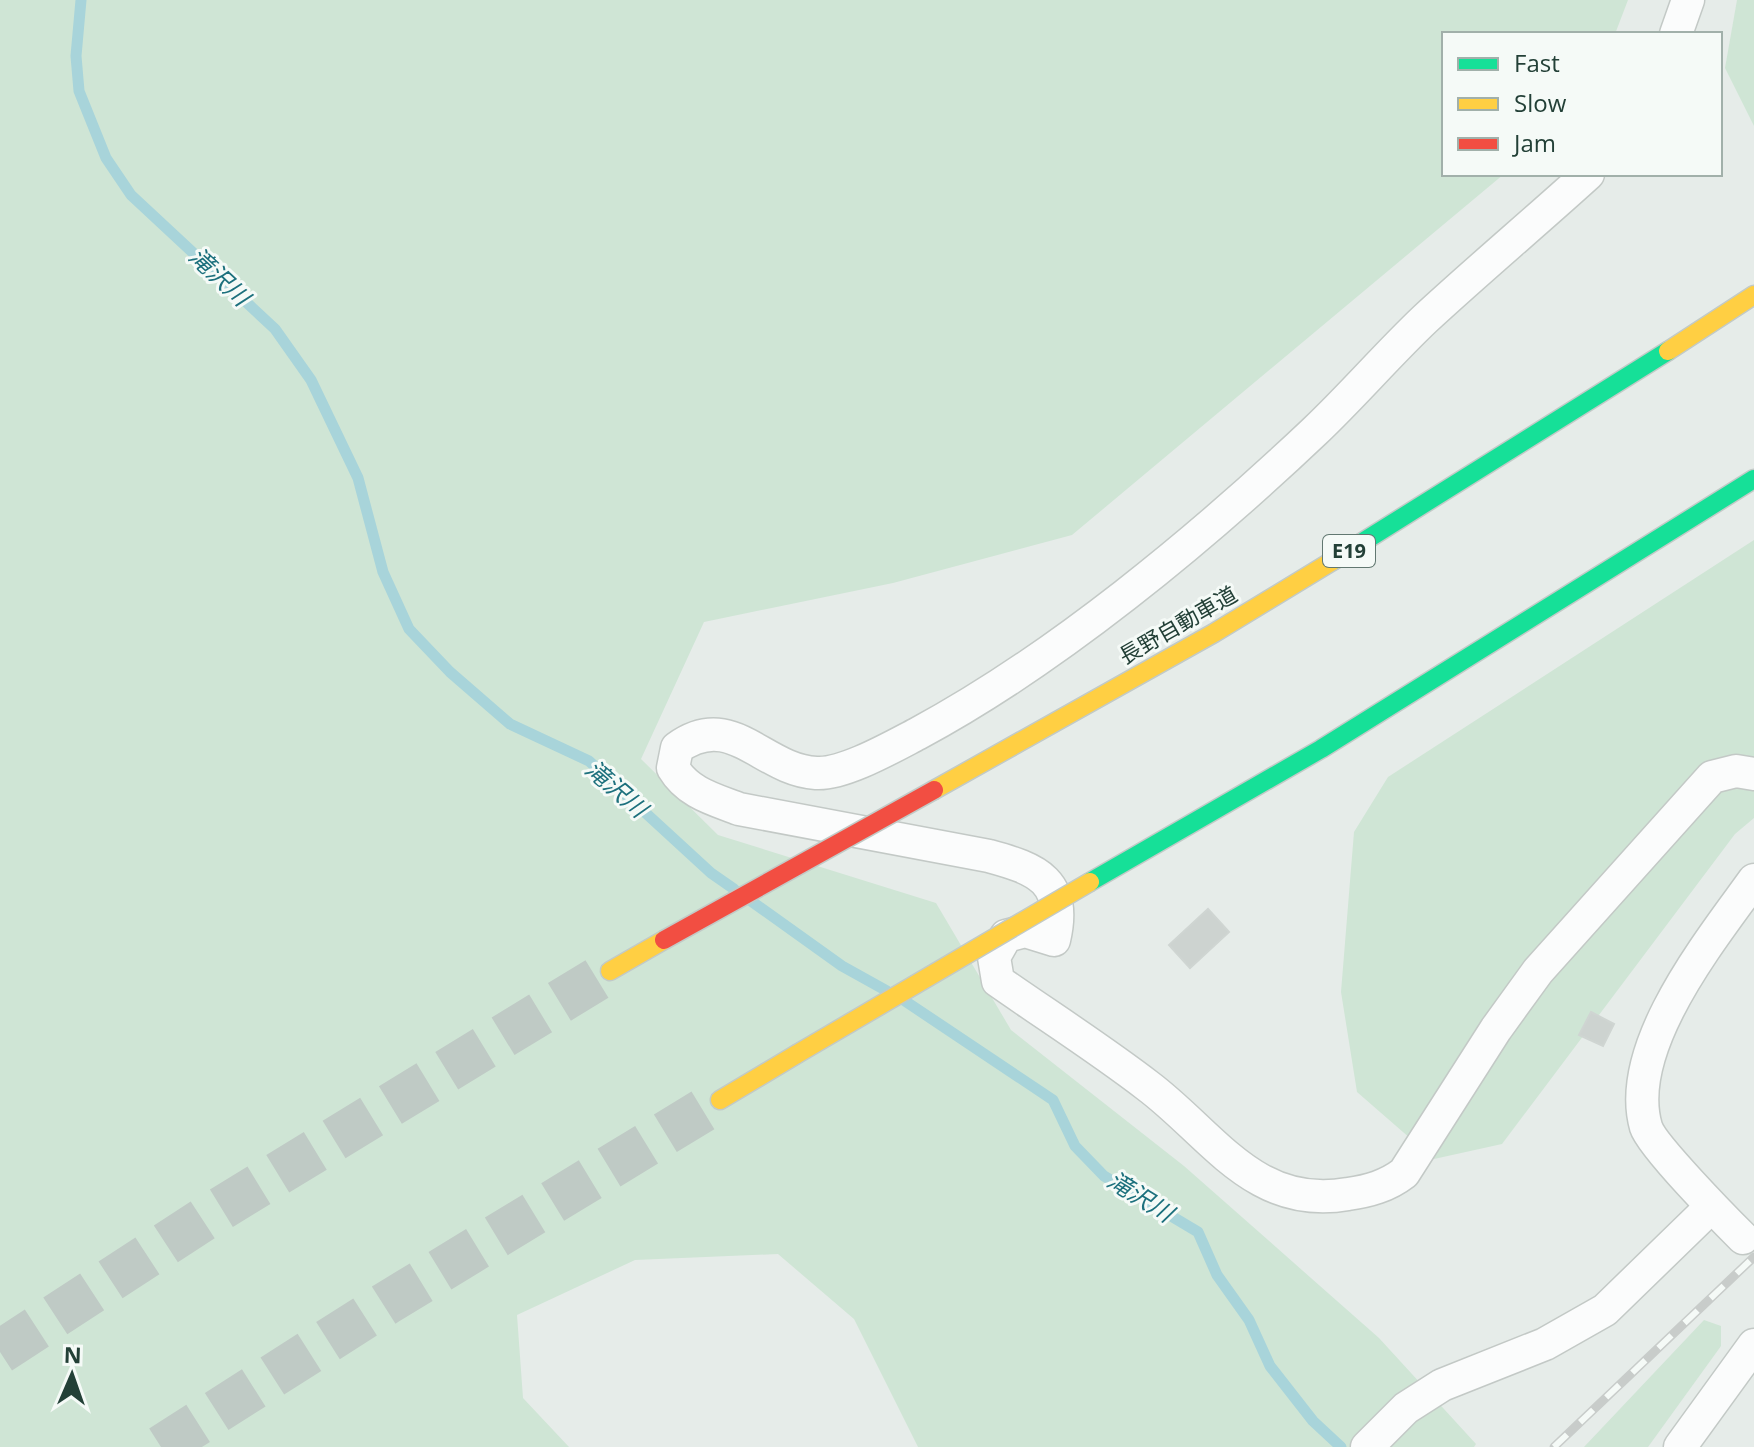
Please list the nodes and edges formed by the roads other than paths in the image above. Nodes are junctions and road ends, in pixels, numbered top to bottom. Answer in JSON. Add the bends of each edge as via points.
{"nodes":[{"id":1,"x":1688,"y":0,"type":"edge"},
{"id":2,"x":1677,"y":32,"type":"edge"},
{"id":3,"x":1586,"y":176,"type":"edge"},
{"id":4,"x":1754,"y":295,"type":"edge"},
{"id":5,"x":1754,"y":479,"type":"edge"},
{"id":6,"x":1754,"y":774,"type":"edge"},
{"id":7,"x":1754,"y":880,"type":"edge"},
{"id":8,"x":610,"y":971,"type":"tunnel mouth"},
{"id":9,"x":720,"y":1100,"type":"tunnel mouth"},
{"id":10,"x":1711,"y":1207,"type":"junction"},
{"id":11,"x":1743,"y":1238,"type":"dead end"},
{"id":12,"x":1754,"y":1345,"type":"edge"},
{"id":13,"x":1368,"y":1446,"type":"edge"},
{"id":14,"x":1680,"y":1447,"type":"edge"}],
"edges":[{"from":1,"to":2,"type":"street"},
{"from":3,"to":6,"type":"street","via":[[1424,320],[1314,431],[1154,570],[1029,664],[918,734],[864,760],[817,773],[785,765],[715,733],[693,737],[677,748],[673,768],[700,795],[739,809],[989,856],[1045,877],[1059,919],[1054,940],[1025,931],[1006,936],[994,957],[998,981],[1151,1088],[1215,1150],[1256,1177],[1303,1197],[1361,1192],[1404,1173],[1538,971],[1712,777],[1736,771]]},
{"from":4,"to":8,"type":"highway","name":"長野自動車道","number":"E19","bridge":true,"via":[[1526,443],[1214,633]]},
{"from":5,"to":9,"type":"highway","bridge":true,"via":[[1321,749]]},
{"from":7,"to":10,"type":"street","via":[[1673,999],[1643,1081],[1647,1129]]},
{"from":10,"to":11,"type":"street"},
{"from":10,"to":13,"type":"street","via":[[1605,1310],[1545,1344],[1442,1385],[1406,1408]]},
{"from":12,"to":14,"type":"street"}]}
